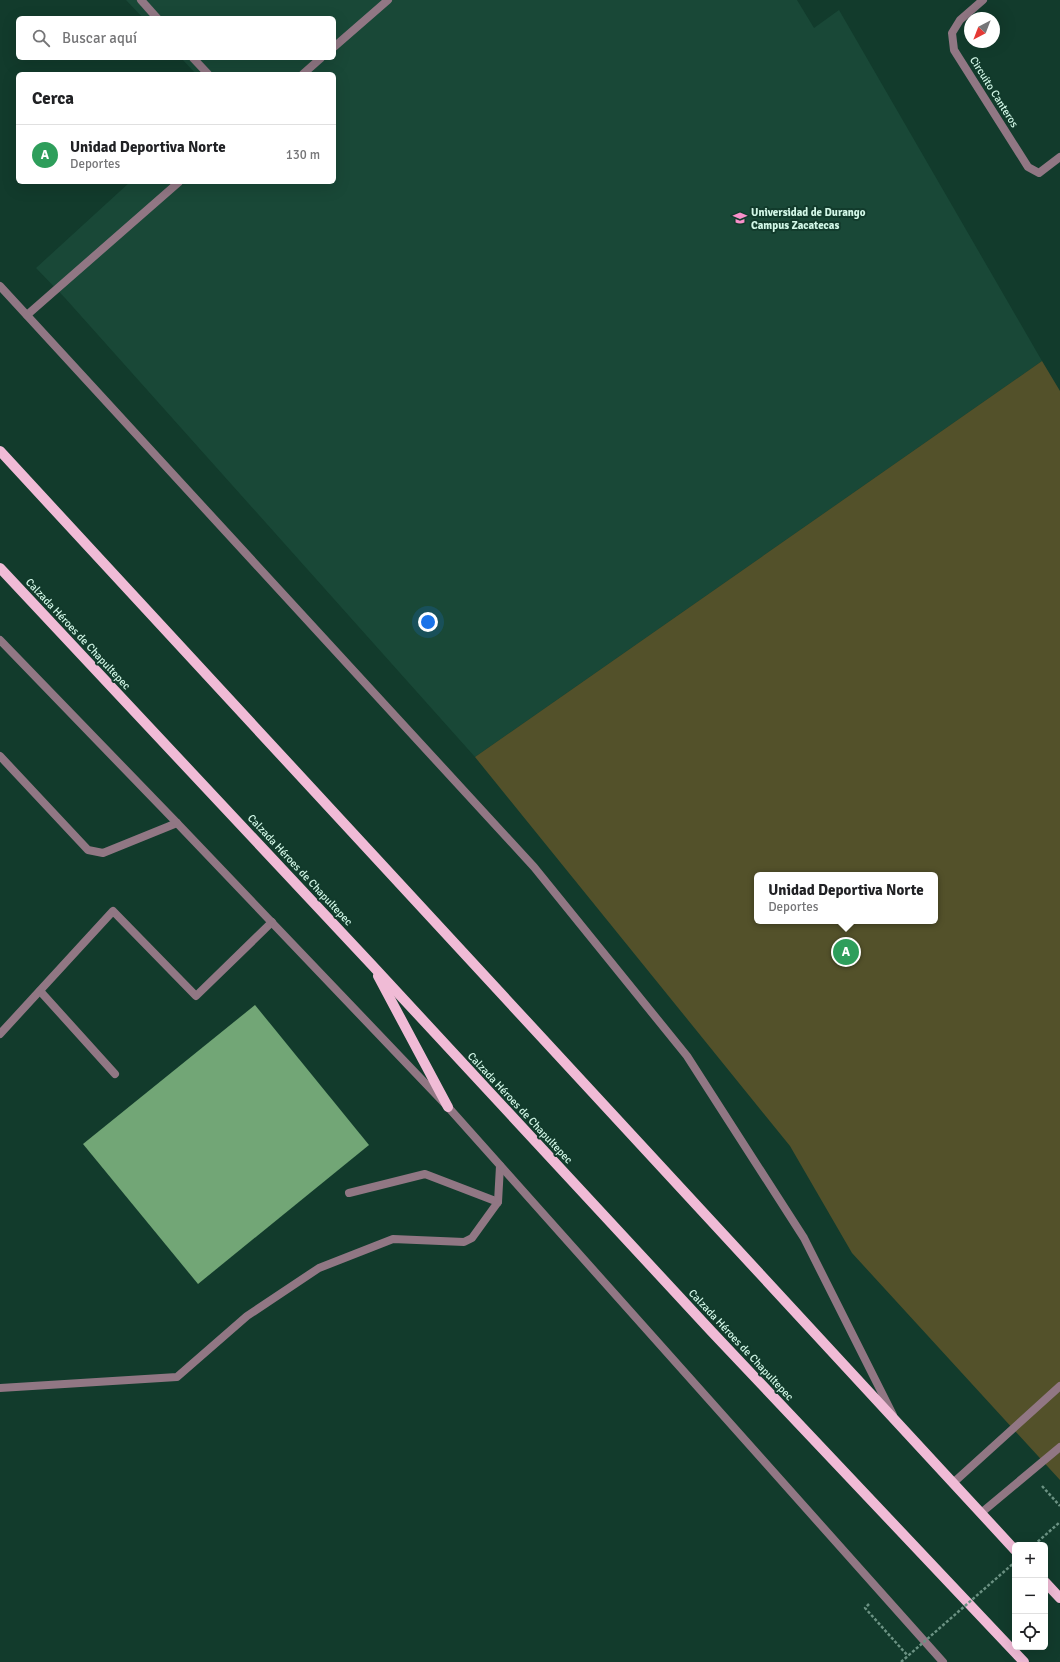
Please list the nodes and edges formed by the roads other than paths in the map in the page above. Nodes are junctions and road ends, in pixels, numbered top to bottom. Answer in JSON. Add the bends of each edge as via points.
{"nodes":[{"id":1,"x":140,"y":0,"type":"edge"},
{"id":2,"x":387,"y":0,"type":"edge"},
{"id":3,"x":983,"y":0,"type":"edge"},
{"id":4,"x":155,"y":16,"type":"edge"},
{"id":5,"x":336,"y":45,"type":"edge"},
{"id":6,"x":195,"y":60,"type":"edge"},
{"id":7,"x":320,"y":60,"type":"edge"},
{"id":8,"x":206,"y":72,"type":"edge"},
{"id":9,"x":305,"y":72,"type":"edge"},
{"id":10,"x":1060,"y":157,"type":"edge"},
{"id":11,"x":177,"y":184,"type":"edge"},
{"id":12,"x":0,"y":286,"type":"edge"},
{"id":13,"x":27,"y":315,"type":"junction"},
{"id":14,"x":0,"y":452,"type":"edge"},
{"id":15,"x":0,"y":568,"type":"edge"},
{"id":16,"x":0,"y":577,"type":"edge"},
{"id":17,"x":11,"y":580,"type":"junction"},
{"id":18,"x":0,"y":640,"type":"edge"},
{"id":19,"x":0,"y":756,"type":"edge"},
{"id":20,"x":177,"y":823,"type":"junction"},
{"id":21,"x":272,"y":922,"type":"junction"},
{"id":22,"x":371,"y":964,"type":"junction"},
{"id":23,"x":40,"y":991,"type":"junction"},
{"id":24,"x":0,"y":1034,"type":"edge"},
{"id":25,"x":115,"y":1074,"type":"dead end"},
{"id":26,"x":448,"y":1107,"type":"junction"},
{"id":27,"x":500,"y":1166,"type":"junction"},
{"id":28,"x":349,"y":1193,"type":"dead end"},
{"id":29,"x":498,"y":1202,"type":"junction"},
{"id":30,"x":1060,"y":1386,"type":"edge"},
{"id":31,"x":0,"y":1388,"type":"edge"},
{"id":32,"x":897,"y":1423,"type":"junction"},
{"id":33,"x":1060,"y":1447,"type":"edge"},
{"id":34,"x":954,"y":1483,"type":"junction"},
{"id":35,"x":982,"y":1513,"type":"junction"},
{"id":36,"x":1012,"y":1547,"type":"edge"},
{"id":37,"x":1048,"y":1585,"type":"edge"},
{"id":38,"x":1060,"y":1598,"type":"edge"},
{"id":39,"x":943,"y":1662,"type":"edge"},
{"id":40,"x":1024,"y":1662,"type":"edge"}],
"edges":[{"from":1,"to":4,"type":"street"},
{"from":2,"to":5,"type":"street"},
{"from":3,"to":10,"type":"street","name":"Circuito Canteros","via":[[960,20],[952,33],[954,50],[1028,166],[1039,173]]},
{"from":6,"to":8,"type":"street"},
{"from":7,"to":9,"type":"street"},
{"from":11,"to":13,"type":"street"},
{"from":12,"to":13,"type":"street"},
{"from":13,"to":32,"type":"street","via":[[534,867],[687,1056],[804,1238]]},
{"from":14,"to":32,"type":"main road"},
{"from":15,"to":17,"type":"main road","name":"Calzada Héroes de Chapultepec"},
{"from":16,"to":17,"type":"main road"},
{"from":17,"to":22,"type":"main road","name":"Calzada Héroes de Chapultepec"},
{"from":18,"to":20,"type":"street"},
{"from":19,"to":20,"type":"street","via":[[88,850],[103,853]]},
{"from":20,"to":21,"type":"street"},
{"from":21,"to":23,"type":"street","via":[[196,996],[113,911]]},
{"from":21,"to":26,"type":"street"},
{"from":22,"to":26,"type":"main road"},
{"from":22,"to":40,"type":"main road","name":"Calzada Héroes de Chapultepec","via":[[712,1332]]},
{"from":23,"to":24,"type":"street"},
{"from":23,"to":25,"type":"street"},
{"from":26,"to":27,"type":"street"},
{"from":27,"to":29,"type":"street"},
{"from":27,"to":39,"type":"street"},
{"from":28,"to":29,"type":"street","via":[[425,1174]]},
{"from":29,"to":31,"type":"street","via":[[472,1238],[464,1242],[393,1239],[319,1268],[247,1316],[177,1377]]},
{"from":30,"to":34,"type":"street"},
{"from":32,"to":34,"type":"main road"},
{"from":33,"to":35,"type":"street"},
{"from":34,"to":35,"type":"main road"},
{"from":35,"to":36,"type":"main road"},
{"from":37,"to":38,"type":"main road"}]}
